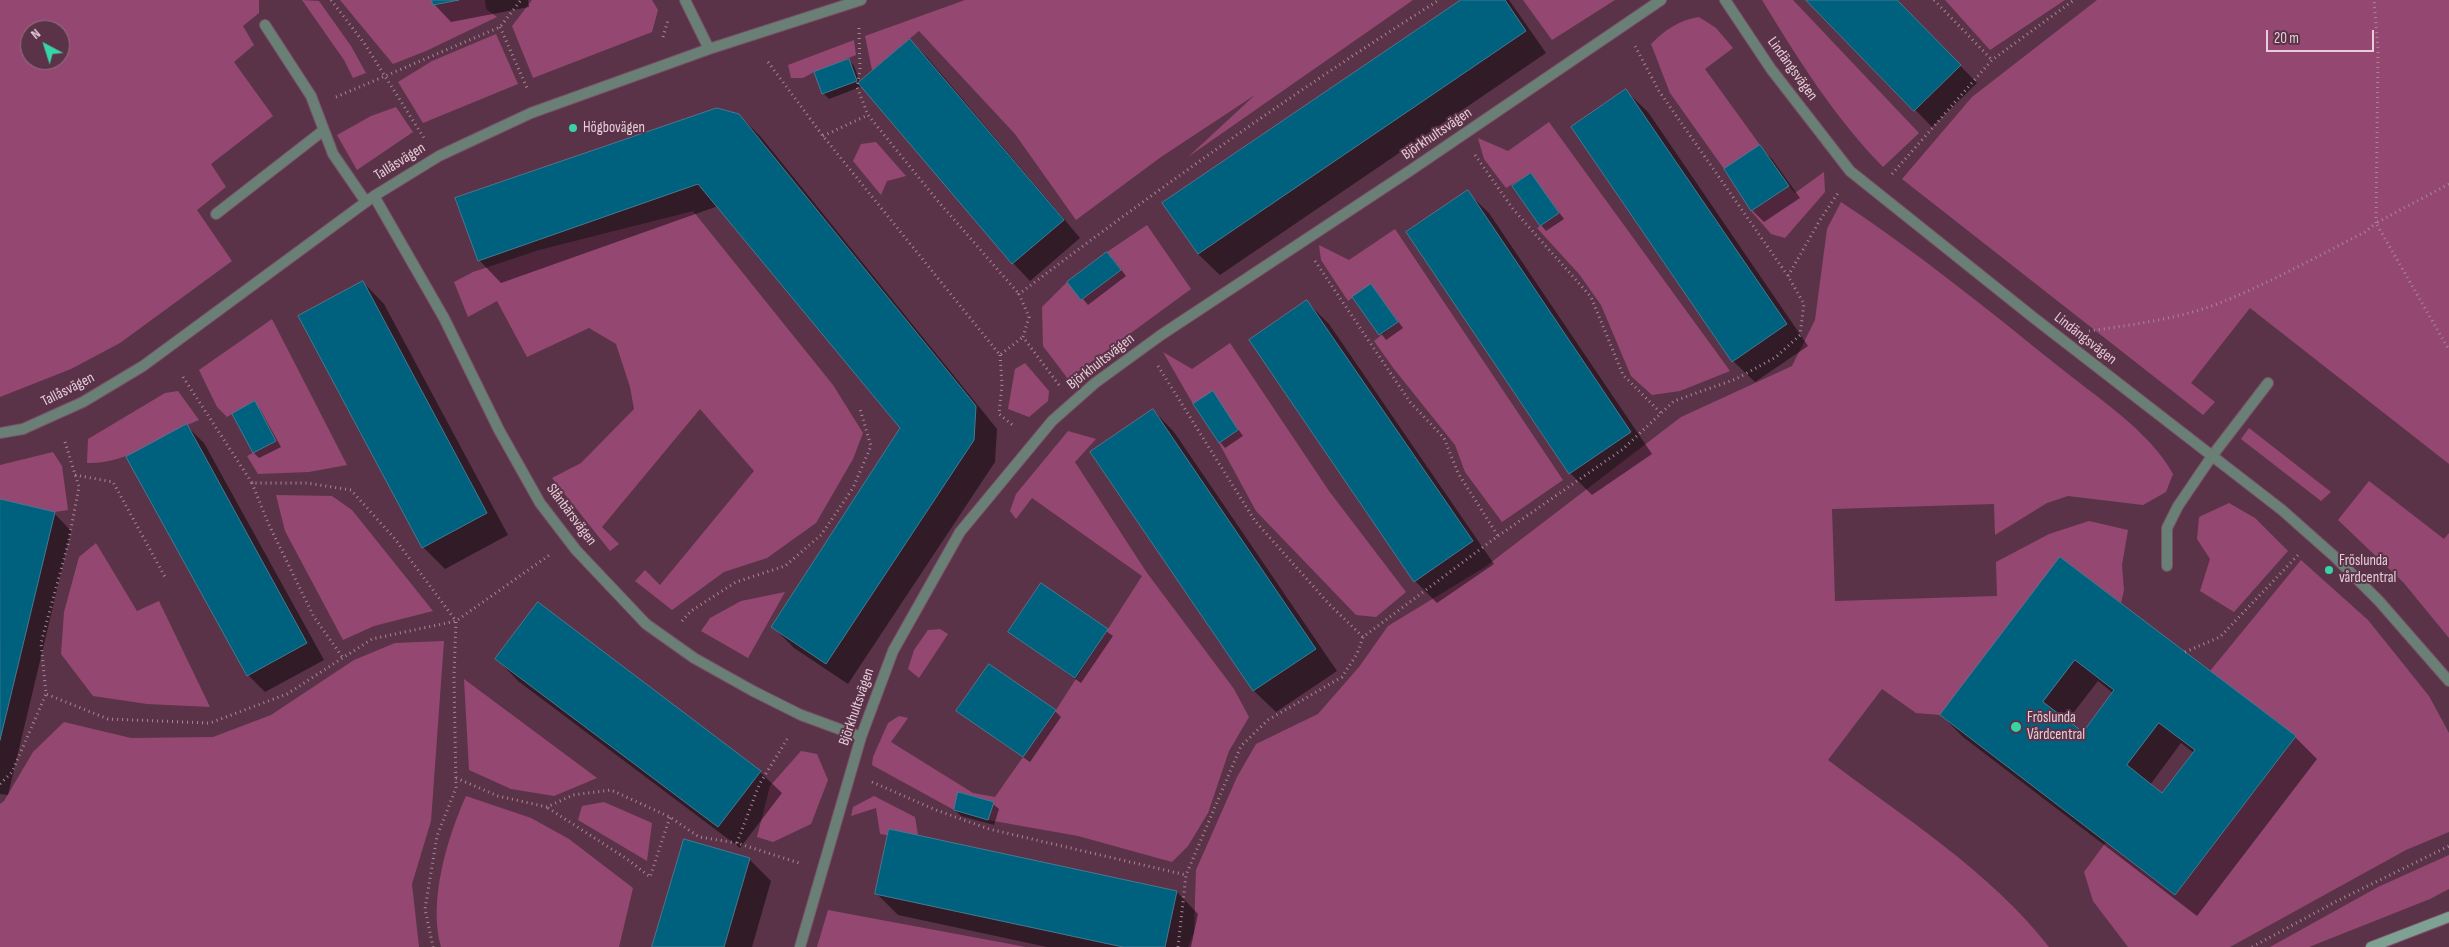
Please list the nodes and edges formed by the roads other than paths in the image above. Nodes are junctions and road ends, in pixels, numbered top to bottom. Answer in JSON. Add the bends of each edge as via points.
{"nodes":[{"id":1,"x":685,"y":0,"type":"edge"},
{"id":2,"x":861,"y":0,"type":"edge"},
{"id":3,"x":1661,"y":0,"type":"edge"},
{"id":4,"x":1725,"y":0,"type":"edge"},
{"id":5,"x":265,"y":25,"type":"dead end"},
{"id":6,"x":708,"y":49,"type":"junction"},
{"id":7,"x":324,"y":130,"type":"junction"},
{"id":8,"x":370,"y":199,"type":"junction"},
{"id":9,"x":216,"y":214,"type":"dead end"},
{"id":10,"x":2268,"y":383,"type":"dead end"},
{"id":11,"x":0,"y":433,"type":"edge"},
{"id":12,"x":2212,"y":456,"type":"junction"},
{"id":13,"x":2168,"y":566,"type":"dead end"},
{"id":14,"x":2449,"y":681,"type":"edge"},
{"id":15,"x":861,"y":737,"type":"junction"},
{"id":16,"x":2449,"y":917,"type":"edge"},
{"id":17,"x":800,"y":947,"type":"edge"},
{"id":18,"x":2371,"y":947,"type":"edge"}],
"edges":[{"from":1,"to":6,"type":"street"},
{"from":2,"to":6,"type":"street","name":"Tallåsvägen"},
{"from":3,"to":15,"type":"street","name":"Björkhultsvägen","via":[[1146,346],[1095,383],[1052,421],[960,532],[893,651]]},
{"from":4,"to":12,"type":"street","name":"Lindängsvägen","via":[[1772,69],[1850,171]]},
{"from":5,"to":7,"type":"street","name":"Slånbärsvägen","via":[[311,96]]},
{"from":6,"to":8,"type":"street","name":"Tallåsvägen","via":[[531,113],[438,156]]},
{"from":7,"to":8,"type":"street","name":"Slånbärsvägen","via":[[334,154]]},
{"from":7,"to":9,"type":"street"},
{"from":8,"to":11,"type":"street","name":"Tallåsvägen","via":[[143,366],[83,402],[23,429]]},
{"from":8,"to":15,"type":"street","name":"Slånbärsvägen","via":[[444,318],[499,430],[540,503],[569,541],[646,624],[694,658],[801,714]]},
{"from":10,"to":12,"type":"street"},
{"from":12,"to":13,"type":"street","via":[[2167,528]]},
{"from":12,"to":14,"type":"street","name":"Lindängsvägen","via":[[2314,538],[2379,601]]},
{"from":15,"to":17,"type":"street","name":"Björkhultsvägen"},
{"from":16,"to":18,"type":"main road"}]}
